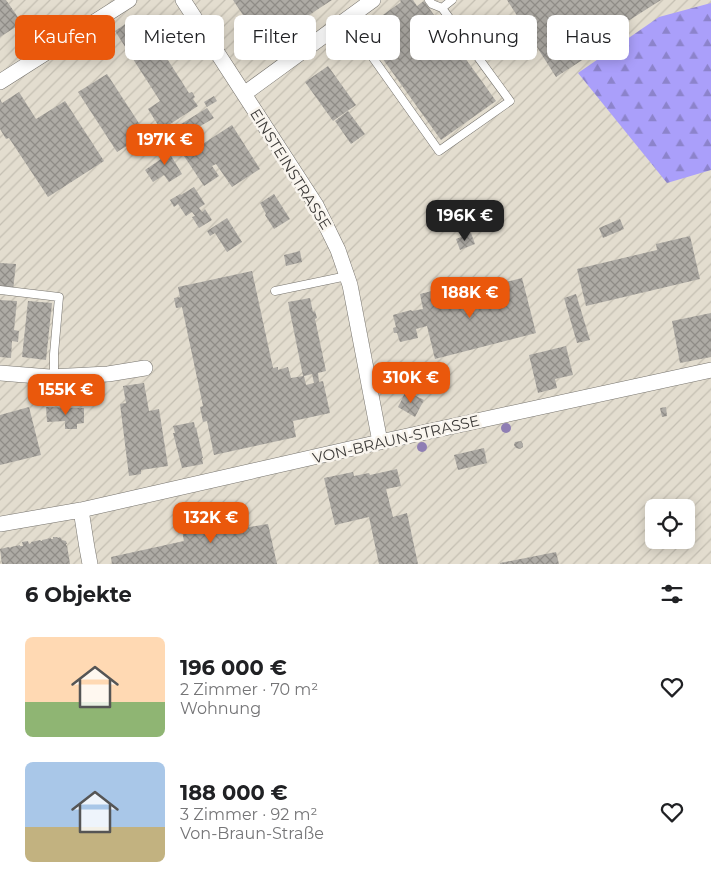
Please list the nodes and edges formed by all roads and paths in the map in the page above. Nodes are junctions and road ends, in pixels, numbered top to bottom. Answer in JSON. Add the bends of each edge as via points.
{"nodes":[{"id":1,"x":129,"y":0,"type":"edge"},
{"id":2,"x":183,"y":0,"type":"edge"},
{"id":3,"x":373,"y":0,"type":"edge"},
{"id":4,"x":429,"y":0,"type":"edge"},
{"id":5,"x":452,"y":0,"type":"edge"},
{"id":6,"x":442,"y":8,"type":"junction"},
{"id":7,"x":353,"y":15,"type":"edge"},
{"id":8,"x":326,"y":35,"type":"edge"},
{"id":9,"x":374,"y":60,"type":"edge"},
{"id":10,"x":0,"y":82,"type":"edge"},
{"id":11,"x":244,"y":94,"type":"junction"},
{"id":12,"x":347,"y":276,"type":"junction"},
{"id":13,"x":0,"y":290,"type":"edge"},
{"id":14,"x":275,"y":291,"type":"dead end"},
{"id":15,"x":145,"y":368,"type":"dead end"},
{"id":16,"x":711,"y":370,"type":"edge"},
{"id":17,"x":0,"y":373,"type":"edge"},
{"id":18,"x":54,"y":377,"type":"junction"},
{"id":19,"x":380,"y":442,"type":"junction"},
{"id":20,"x":81,"y":510,"type":"junction"},
{"id":21,"x":0,"y":524,"type":"edge"},
{"id":22,"x":90,"y":564,"type":"edge"}],
"edges":[{"from":1,"to":10,"type":"street"},
{"from":2,"to":11,"type":"street","name":"EINSTEINSTRASSE"},
{"from":3,"to":7,"type":"street"},
{"from":4,"to":6,"type":"lane"},
{"from":5,"to":6,"type":"lane"},
{"from":6,"to":9,"type":"lane","via":[[510,101],[439,151]]},
{"from":8,"to":11,"type":"street"},
{"from":11,"to":12,"type":"street","name":"EINSTEINSTRASSE","via":[[316,205]]},
{"from":12,"to":14,"type":"lane"},
{"from":12,"to":19,"type":"street","name":"EINSTEINSTRASSE"},
{"from":13,"to":18,"type":"lane","via":[[59,298]]},
{"from":15,"to":18,"type":"street"},
{"from":16,"to":19,"type":"street","name":"VON-BRAUN-STRASSE"},
{"from":17,"to":18,"type":"street"},
{"from":19,"to":20,"type":"street","name":"VON-BRAUN-STRASSE"},
{"from":20,"to":21,"type":"street","name":"VON-BRAUN-STRASSE"},
{"from":20,"to":22,"type":"street"}]}
